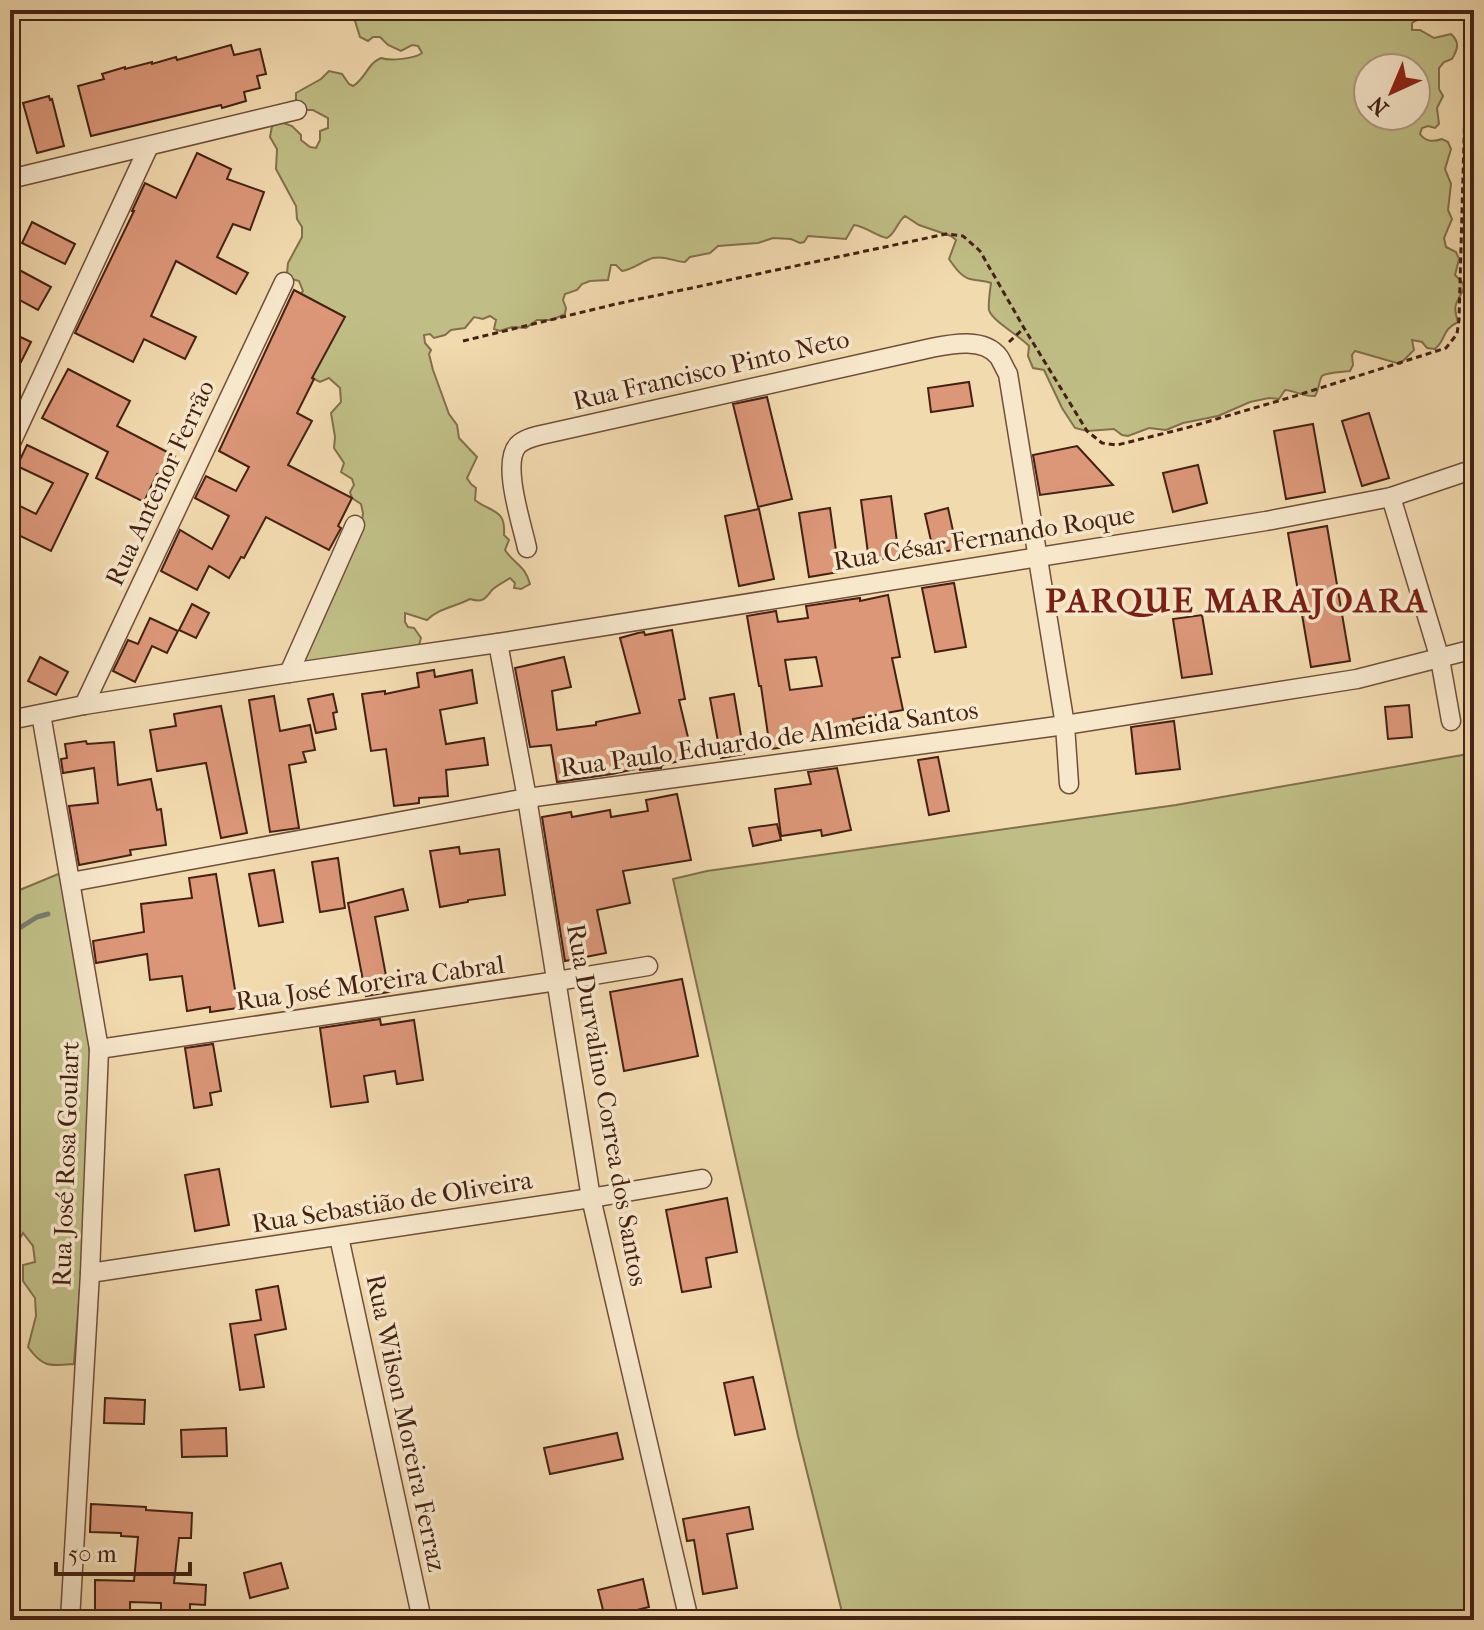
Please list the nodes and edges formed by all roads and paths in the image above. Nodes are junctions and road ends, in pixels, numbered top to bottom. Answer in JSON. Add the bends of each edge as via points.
{"nodes":[{"id":1,"x":1474,"y":71,"type":"edge"},
{"id":2,"x":297,"y":110,"type":"dead end"},
{"id":3,"x":149,"y":146,"type":"junction"},
{"id":4,"x":10,"y":179,"type":"edge"},
{"id":5,"x":284,"y":282,"type":"dead end"},
{"id":6,"x":463,"y":341,"type":"dead end"},
{"id":7,"x":10,"y":445,"type":"edge"},
{"id":8,"x":1474,"y":469,"type":"edge"},
{"id":9,"x":1391,"y":497,"type":"junction"},
{"id":10,"x":355,"y":525,"type":"dead end"},
{"id":11,"x":527,"y":548,"type":"dead end"},
{"id":12,"x":1036,"y":556,"type":"junction"},
{"id":13,"x":498,"y":643,"type":"junction"},
{"id":14,"x":1474,"y":649,"type":"edge"},
{"id":15,"x":1440,"y":659,"type":"junction"},
{"id":16,"x":289,"y":673,"type":"junction"},
{"id":17,"x":84,"y":705,"type":"junction"},
{"id":18,"x":41,"y":714,"type":"junction"},
{"id":19,"x":10,"y":720,"type":"edge"},
{"id":20,"x":1451,"y":721,"type":"dead end"},
{"id":21,"x":1065,"y":725,"type":"junction"},
{"id":22,"x":1069,"y":784,"type":"dead end"},
{"id":23,"x":527,"y":798,"type":"junction"},
{"id":24,"x":71,"y":882,"type":"junction"},
{"id":25,"x":648,"y":966,"type":"dead end"},
{"id":26,"x":557,"y":981,"type":"junction"},
{"id":27,"x":99,"y":1049,"type":"junction"},
{"id":28,"x":702,"y":1179,"type":"dead end"},
{"id":29,"x":591,"y":1198,"type":"junction"},
{"id":30,"x":339,"y":1237,"type":"junction"},
{"id":31,"x":90,"y":1273,"type":"junction"},
{"id":32,"x":70,"y":1620,"type":"edge"},
{"id":33,"x":422,"y":1620,"type":"edge"},
{"id":34,"x":689,"y":1620,"type":"edge"}],
"edges":[{"from":1,"to":6,"type":"path","via":[[1465,105],[1459,320],[1457,334],[1446,348],[1186,428],[1117,445],[1102,443],[1087,431],[980,251],[963,236],[946,234]]},
{"from":2,"to":3,"type":"street"},
{"from":3,"to":4,"type":"street"},
{"from":3,"to":7,"type":"street"},
{"from":5,"to":17,"type":"street","name":"Rua Antenor Ferrão"},
{"from":8,"to":9,"type":"street","name":"Rua César Fernando Roque"},
{"from":9,"to":12,"type":"street","name":"Rua César Fernando Roque"},
{"from":9,"to":15,"type":"street"},
{"from":10,"to":16,"type":"street"},
{"from":11,"to":12,"type":"street","name":"Rua Francisco Pinto Neto","via":[[510,464],[518,445],[531,438],[959,342],[997,354],[1008,374]]},
{"from":12,"to":13,"type":"street","name":"Rua César Fernando Roque"},
{"from":12,"to":21,"type":"street"},
{"from":13,"to":16,"type":"street","name":"Rua César Fernando Roque"},
{"from":13,"to":23,"type":"street","name":"Rua Durvalino Correa dos Santos"},
{"from":14,"to":15,"type":"street","name":"Rua Paulo Eduardo de Almeida Santos"},
{"from":15,"to":20,"type":"street"},
{"from":15,"to":21,"type":"street","name":"Rua Paulo Eduardo de Almeida Santos","via":[[1357,679]]},
{"from":16,"to":17,"type":"street","name":"Rua César Fernando Roque"},
{"from":17,"to":18,"type":"street","name":"Rua César Fernando Roque"},
{"from":18,"to":19,"type":"street","name":"Rua César Fernando Roque"},
{"from":18,"to":24,"type":"street","name":"Rua José Rosa Goulart"},
{"from":21,"to":22,"type":"street"},
{"from":21,"to":23,"type":"street","name":"Rua Paulo Eduardo de Almeida Santos"},
{"from":23,"to":24,"type":"street","name":"Rua Paulo Eduardo de Almeida Santos"},
{"from":23,"to":26,"type":"street","name":"Rua Durvalino Correa dos Santos"},
{"from":24,"to":27,"type":"street","name":"Rua José Rosa Goulart"},
{"from":25,"to":26,"type":"street","name":"Rua José Moreira Cabral"},
{"from":26,"to":27,"type":"street","name":"Rua José Moreira Cabral"},
{"from":26,"to":29,"type":"street","name":"Rua Durvalino Correa dos Santos"},
{"from":27,"to":31,"type":"street","name":"Rua José Rosa Goulart"},
{"from":28,"to":29,"type":"street","name":"Rua Sebastião de Oliveira"},
{"from":29,"to":30,"type":"street","name":"Rua Sebastião de Oliveira"},
{"from":29,"to":34,"type":"street","name":"Rua Durvalino Correa dos Santos"},
{"from":30,"to":31,"type":"street","name":"Rua Sebastião de Oliveira"},
{"from":30,"to":33,"type":"street","name":"Rua Wilson Moreira Ferraz"},
{"from":31,"to":32,"type":"street","name":"Rua José Rosa Goulart"}]}
